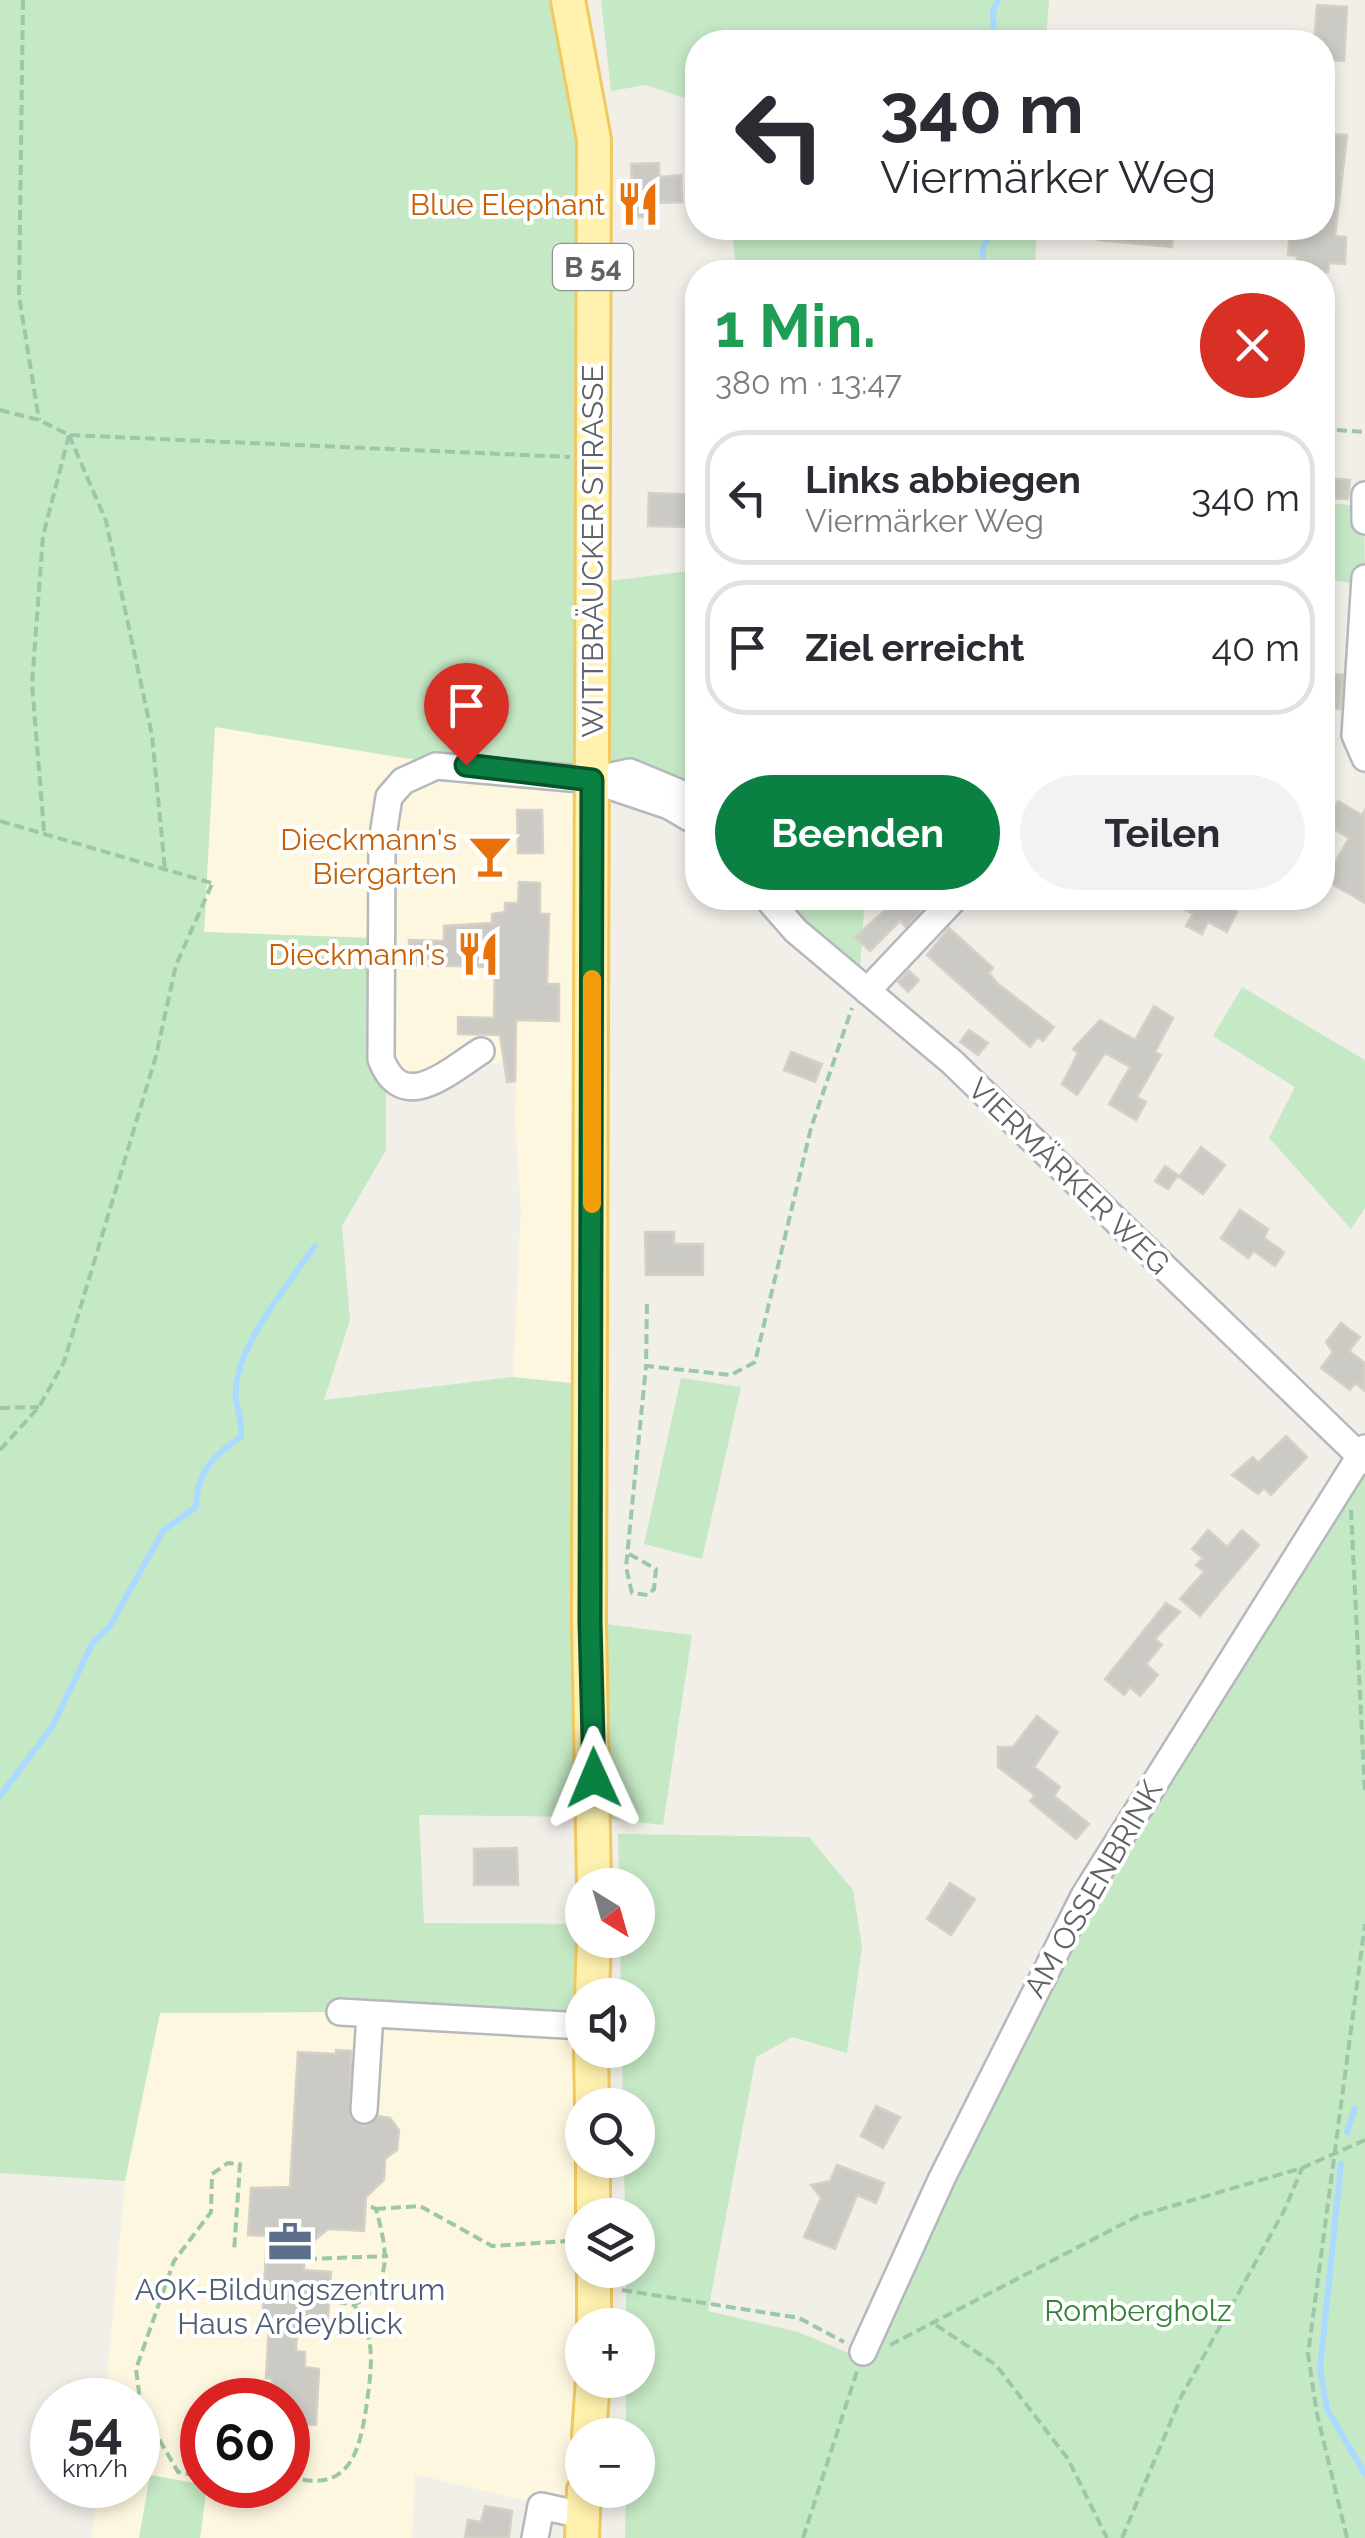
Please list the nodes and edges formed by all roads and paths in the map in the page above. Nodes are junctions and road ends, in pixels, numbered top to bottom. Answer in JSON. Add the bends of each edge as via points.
{"nodes":[{"id":1,"x":23,"y":0,"type":"edge"},
{"id":2,"x":568,"y":0,"type":"edge"},
{"id":3,"x":0,"y":410,"type":"edge"},
{"id":4,"x":40,"y":420,"type":"junction"},
{"id":5,"x":1335,"y":430,"type":"edge"},
{"id":6,"x":1365,"y":432,"type":"edge"},
{"id":7,"x":69,"y":436,"type":"junction"},
{"id":8,"x":592,"y":458,"type":"junction"},
{"id":9,"x":1365,"y":495,"type":"edge"},
{"id":10,"x":1365,"y":522,"type":"edge"},
{"id":11,"x":1365,"y":578,"type":"edge"},
{"id":12,"x":1365,"y":758,"type":"edge"},
{"id":13,"x":592,"y":780,"type":"junction"},
{"id":14,"x":685,"y":796,"type":"edge"},
{"id":15,"x":685,"y":815,"type":"edge"},
{"id":16,"x":0,"y":821,"type":"edge"},
{"id":17,"x":44,"y":832,"type":"junction"},
{"id":18,"x":166,"y":870,"type":"junction"},
{"id":19,"x":778,"y":910,"type":"edge"},
{"id":20,"x":943,"y":910,"type":"edge"},
{"id":21,"x":863,"y":987,"type":"junction"},
{"id":22,"x":481,"y":1051,"type":"dead end"},
{"id":23,"x":646,"y":1304,"type":"dead end"},
{"id":24,"x":646,"y":1366,"type":"junction"},
{"id":25,"x":39,"y":1407,"type":"junction"},
{"id":26,"x":0,"y":1408,"type":"edge"},
{"id":27,"x":0,"y":1450,"type":"edge"},
{"id":28,"x":1363,"y":1455,"type":"edge"},
{"id":29,"x":1354,"y":1542,"type":"dead end"},
{"id":30,"x":629,"y":1554,"type":"junction"},
{"id":31,"x":1365,"y":1795,"type":"edge"},
{"id":32,"x":594,"y":1868,"type":"edge"},
{"id":33,"x":1365,"y":1924,"type":"edge"},
{"id":34,"x":340,"y":2012,"type":"dead end"},
{"id":35,"x":370,"y":2014,"type":"junction"},
{"id":36,"x":565,"y":2025,"type":"edge"},
{"id":37,"x":364,"y":2110,"type":"dead end"},
{"id":38,"x":1365,"y":2140,"type":"edge"},
{"id":39,"x":1332,"y":2157,"type":"junction"},
{"id":40,"x":1302,"y":2168,"type":"junction"},
{"id":41,"x":565,"y":2241,"type":"edge"},
{"id":42,"x":234,"y":2252,"type":"dead end"},
{"id":43,"x":388,"y":2256,"type":"junction"},
{"id":44,"x":307,"y":2259,"type":"dead end"},
{"id":45,"x":645,"y":2288,"type":"edge"},
{"id":46,"x":333,"y":2301,"type":"dead end"},
{"id":47,"x":354,"y":2305,"type":"junction"},
{"id":48,"x":936,"y":2325,"type":"junction"},
{"id":49,"x":863,"y":2352,"type":"junction"},
{"id":50,"x":180,"y":2472,"type":"edge"},
{"id":51,"x":310,"y":2479,"type":"edge"},
{"id":52,"x":583,"y":2514,"type":"edge"},
{"id":53,"x":535,"y":2538,"type":"edge"},
{"id":54,"x":803,"y":2538,"type":"edge"},
{"id":55,"x":1107,"y":2538,"type":"edge"},
{"id":56,"x":1122,"y":2538,"type":"edge"},
{"id":57,"x":1347,"y":2538,"type":"edge"}],
"edges":[{"from":1,"to":4,"type":"path","via":[[19,296]]},
{"from":2,"to":8,"type":"main road","name":"WITTBRÄUCKER STRASSE","number":"B 54","via":[[594,140]]},
{"from":3,"to":4,"type":"path"},
{"from":4,"to":7,"type":"path"},
{"from":5,"to":6,"type":"path"},
{"from":7,"to":8,"type":"path"},
{"from":7,"to":17,"type":"path","via":[[43,536],[32,684]]},
{"from":7,"to":18,"type":"path","via":[[106,521],[152,734]]},
{"from":8,"to":13,"type":"main road","name":"WITTBRÄUCKER STRASSE","number":"B 54"},
{"from":9,"to":10,"type":"street"},
{"from":11,"to":12,"type":"street","via":[[1356,735]]},
{"from":13,"to":14,"type":"street","via":[[630,772]]},
{"from":13,"to":15,"type":"street"},
{"from":13,"to":22,"type":"street","via":[[436,766],[389,797],[374,914],[388,1078],[422,1087]]},
{"from":13,"to":32,"type":"main road","name":"WITTBRÄUCKER STRASSE","number":"B 54"},
{"from":16,"to":17,"type":"path"},
{"from":17,"to":18,"type":"path"},
{"from":18,"to":25,"type":"path","via":[[213,884],[176,965],[156,1056],[64,1362]]},
{"from":19,"to":21,"type":"street","name":"VIERMÄRKER WEG"},
{"from":20,"to":21,"type":"street"},
{"from":21,"to":24,"type":"path","via":[[811,1128],[754,1362],[731,1376]]},
{"from":21,"to":28,"type":"street","name":"VIERMÄRKER WEG","via":[[952,1062]]},
{"from":23,"to":24,"type":"path"},
{"from":24,"to":30,"type":"path"},
{"from":25,"to":26,"type":"path"},
{"from":25,"to":27,"type":"path"},
{"from":28,"to":49,"type":"street","name":"AM OSSENBRINK","via":[[1084,1896]]},
{"from":29,"to":31,"type":"path"},
{"from":30,"to":30,"type":"path","via":[[632,1594],[648,1595],[656,1569]]},
{"from":33,"to":39,"type":"path"},
{"from":34,"to":35,"type":"street"},
{"from":35,"to":36,"type":"street"},
{"from":35,"to":37,"type":"street"},
{"from":38,"to":39,"type":"path"},
{"from":39,"to":40,"type":"path"},
{"from":39,"to":57,"type":"path","via":[[1308,2354]]},
{"from":40,"to":48,"type":"path","via":[[1138,2216]]},
{"from":40,"to":56,"type":"path","via":[[1181,2397]]},
{"from":41,"to":43,"type":"path","via":[[492,2246],[420,2206],[373,2208]]},
{"from":42,"to":50,"type":"path","via":[[240,2164],[228,2163],[212,2174],[210,2212],[174,2260],[136,2369],[140,2408]]},
{"from":43,"to":44,"type":"path"},
{"from":43,"to":47,"type":"path","via":[[378,2284]]},
{"from":45,"to":49,"type":"path","via":[[799,2318]]},
{"from":46,"to":47,"type":"path"},
{"from":47,"to":51,"type":"path","via":[[366,2322],[372,2355],[360,2448],[336,2476]]},
{"from":48,"to":49,"type":"path"},
{"from":48,"to":55,"type":"path","via":[[996,2365],[1068,2459]]},
{"from":49,"to":54,"type":"path"},
{"from":52,"to":53,"type":"street","via":[[541,2506]]}]}
